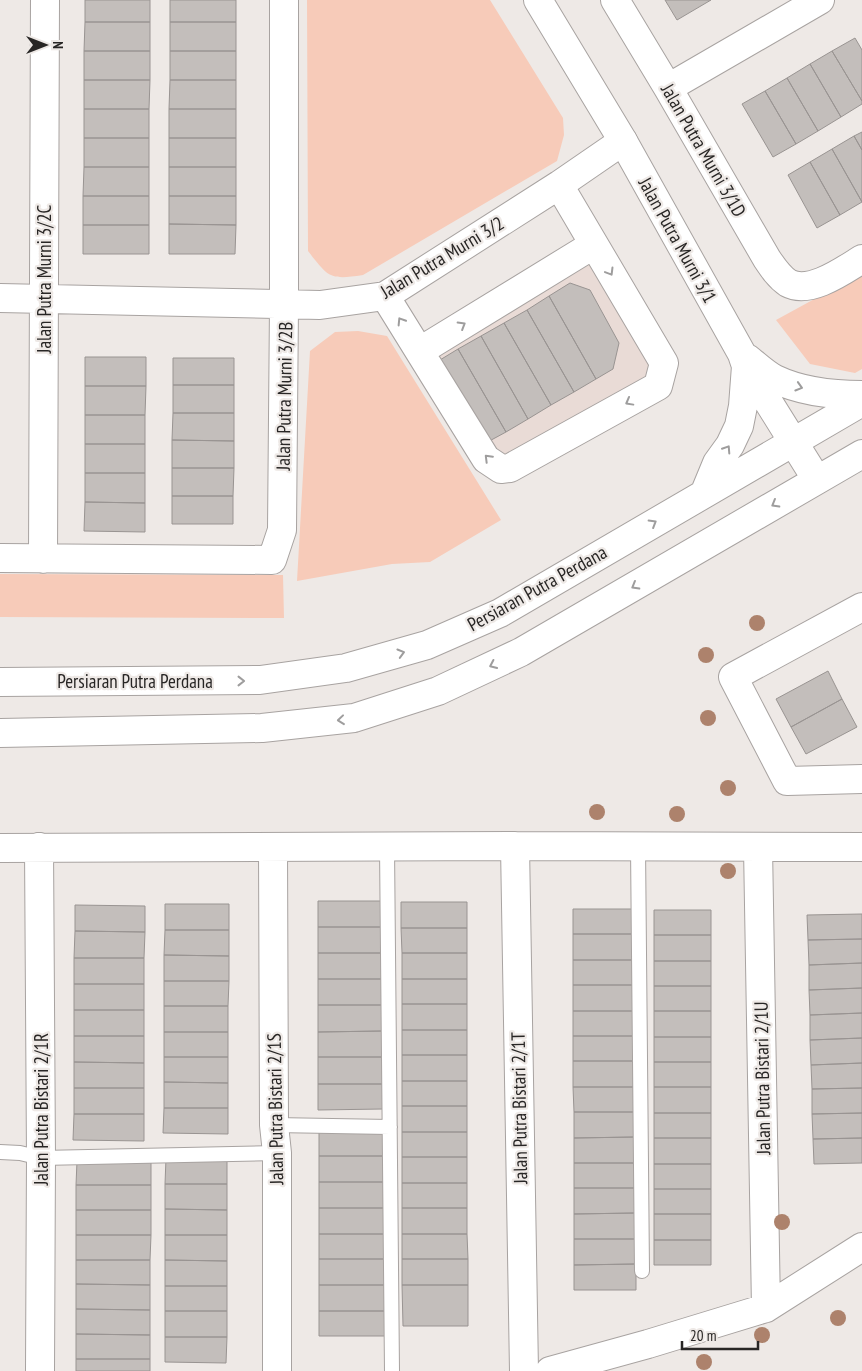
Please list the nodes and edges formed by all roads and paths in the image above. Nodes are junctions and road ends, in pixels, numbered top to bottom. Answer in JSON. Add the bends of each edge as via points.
{"nodes":[{"id":1,"x":45,"y":0,"type":"edge"},
{"id":2,"x":284,"y":0,"type":"edge"},
{"id":3,"x":538,"y":0,"type":"edge"},
{"id":4,"x":615,"y":0,"type":"edge"},
{"id":5,"x":820,"y":0,"type":"edge"},
{"id":6,"x":668,"y":88,"type":"junction"},
{"id":7,"x":623,"y":141,"type":"junction"},
{"id":8,"x":558,"y":185,"type":"junction"},
{"id":9,"x":593,"y":245,"type":"junction"},
{"id":10,"x":862,"y":259,"type":"edge"},
{"id":11,"x":385,"y":296,"type":"junction"},
{"id":12,"x":0,"y":298,"type":"edge"},
{"id":13,"x":44,"y":300,"type":"junction"},
{"id":14,"x":284,"y":305,"type":"junction"},
{"id":15,"x":420,"y":351,"type":"junction"},
{"id":16,"x":744,"y":360,"type":"junction"},
{"id":17,"x":862,"y":395,"type":"edge"},
{"id":18,"x":862,"y":402,"type":"edge"},
{"id":19,"x":794,"y":441,"type":"junction"},
{"id":20,"x":862,"y":454,"type":"edge"},
{"id":21,"x":818,"y":480,"type":"junction"},
{"id":22,"x":705,"y":492,"type":"junction"},
{"id":23,"x":0,"y":558,"type":"edge"},
{"id":24,"x":43,"y":559,"type":"junction"},
{"id":25,"x":862,"y":607,"type":"edge"},
{"id":26,"x":0,"y":682,"type":"edge"},
{"id":27,"x":0,"y":733,"type":"edge"},
{"id":28,"x":862,"y":779,"type":"edge"},
{"id":29,"x":387,"y":846,"type":"junction"},
{"id":30,"x":515,"y":846,"type":"junction"},
{"id":31,"x":638,"y":846,"type":"junction"},
{"id":32,"x":758,"y":846,"type":"junction"},
{"id":33,"x":39,"y":847,"type":"junction"},
{"id":34,"x":273,"y":847,"type":"junction"},
{"id":35,"x":0,"y":848,"type":"edge"},
{"id":36,"x":862,"y":848,"type":"edge"},
{"id":37,"x":274,"y":1125,"type":"junction"},
{"id":38,"x":390,"y":1127,"type":"junction"},
{"id":39,"x":0,"y":1152,"type":"edge"},
{"id":40,"x":277,"y":1153,"type":"junction"},
{"id":41,"x":41,"y":1158,"type":"junction"},
{"id":42,"x":862,"y":1247,"type":"edge"},
{"id":43,"x":642,"y":1271,"type":"dead end"},
{"id":44,"x":766,"y":1308,"type":"junction"},
{"id":45,"x":40,"y":1371,"type":"edge"},
{"id":46,"x":277,"y":1371,"type":"edge"},
{"id":47,"x":392,"y":1371,"type":"edge"},
{"id":48,"x":524,"y":1371,"type":"edge"},
{"id":49,"x":550,"y":1371,"type":"edge"}],
"edges":[{"from":1,"to":13,"type":"street","name":"Jalan Putra Murni 3/2C"},
{"from":2,"to":14,"type":"street","name":"Jalan Putra Murni 3/2B"},
{"from":3,"to":7,"type":"street","name":"Jalan Putra Murni 3/1"},
{"from":4,"to":6,"type":"street","name":"Jalan Putra Murni 3/1D"},
{"from":5,"to":6,"type":"street"},
{"from":6,"to":10,"type":"street","name":"Jalan Putra Murni 3/1D","via":[[777,274],[790,284],[804,286],[827,280]]},
{"from":7,"to":8,"type":"street","name":"Jalan Putra Murni 3/2"},
{"from":7,"to":16,"type":"street","name":"Jalan Putra Murni 3/1"},
{"from":8,"to":9,"type":"street"},
{"from":8,"to":11,"type":"street","name":"Jalan Putra Murni 3/2"},
{"from":15,"to":9,"type":"street","one_way":true},
{"from":9,"to":15,"type":"street","one_way":true,"via":[[664,363],[658,386],[510,468],[501,469],[486,459]]},
{"from":11,"to":14,"type":"street","name":"Jalan Putra Murni 3/2","via":[[320,305]]},
{"from":15,"to":11,"type":"street","one_way":true},
{"from":12,"to":13,"type":"street","name":"Jalan Putra Murni 3/2"},
{"from":13,"to":14,"type":"street","name":"Jalan Putra Murni 3/2"},
{"from":13,"to":24,"type":"street","name":"Jalan Putra Murni 3/2C"},
{"from":14,"to":24,"type":"street","name":"Jalan Putra Murni 3/2B","via":[[282,530],[272,560]]},
{"from":16,"to":17,"type":"street","one_way":true,"via":[[775,379],[813,391]]},
{"from":16,"to":19,"type":"street","name":"Jalan Putra Murni 3/1"},
{"from":22,"to":16,"type":"street","one_way":true,"via":[[717,463],[739,426]]},
{"from":18,"to":19,"type":"street","name":"Persiaran Putra Perdana"},
{"from":19,"to":21,"type":"street","name":"Jalan Putra Murni 3/1"},
{"from":19,"to":22,"type":"street","name":"Persiaran Putra Perdana"},
{"from":20,"to":21,"type":"street"},
{"from":21,"to":27,"type":"street","one_way":true,"via":[[521,652],[438,691],[354,718],[262,728]]},
{"from":26,"to":22,"type":"street","name":"Persiaran Putra Perdana","one_way":true,"via":[[260,680],[346,668],[427,645],[500,613]]},
{"from":23,"to":24,"type":"street"},
{"from":25,"to":28,"type":"street","via":[[732,677],[787,781]]},
{"from":29,"to":30,"type":"street"},
{"from":29,"to":34,"type":"street"},
{"from":29,"to":38,"type":"lane"},
{"from":30,"to":31,"type":"street"},
{"from":30,"to":48,"type":"street","name":"Jalan Putra Bistari 2/1T"},
{"from":31,"to":32,"type":"street"},
{"from":31,"to":43,"type":"lane"},
{"from":32,"to":36,"type":"street"},
{"from":32,"to":44,"type":"street","name":"Jalan Putra Bistari 2/1U"},
{"from":33,"to":34,"type":"street"},
{"from":33,"to":35,"type":"street"},
{"from":33,"to":41,"type":"street","name":"Jalan Putra Bistari 2/1R"},
{"from":34,"to":37,"type":"street","name":"Jalan Putra Bistari 2/1S"},
{"from":37,"to":38,"type":"lane"},
{"from":37,"to":40,"type":"street","name":"Jalan Putra Bistari 2/1S"},
{"from":38,"to":47,"type":"lane"},
{"from":39,"to":41,"type":"lane","via":[[20,1152]]},
{"from":40,"to":41,"type":"lane"},
{"from":40,"to":46,"type":"street","name":"Jalan Putra Bistari 2/1S"},
{"from":41,"to":45,"type":"street","name":"Jalan Putra Bistari 2/1R"},
{"from":42,"to":44,"type":"street"},
{"from":44,"to":49,"type":"street"}]}
